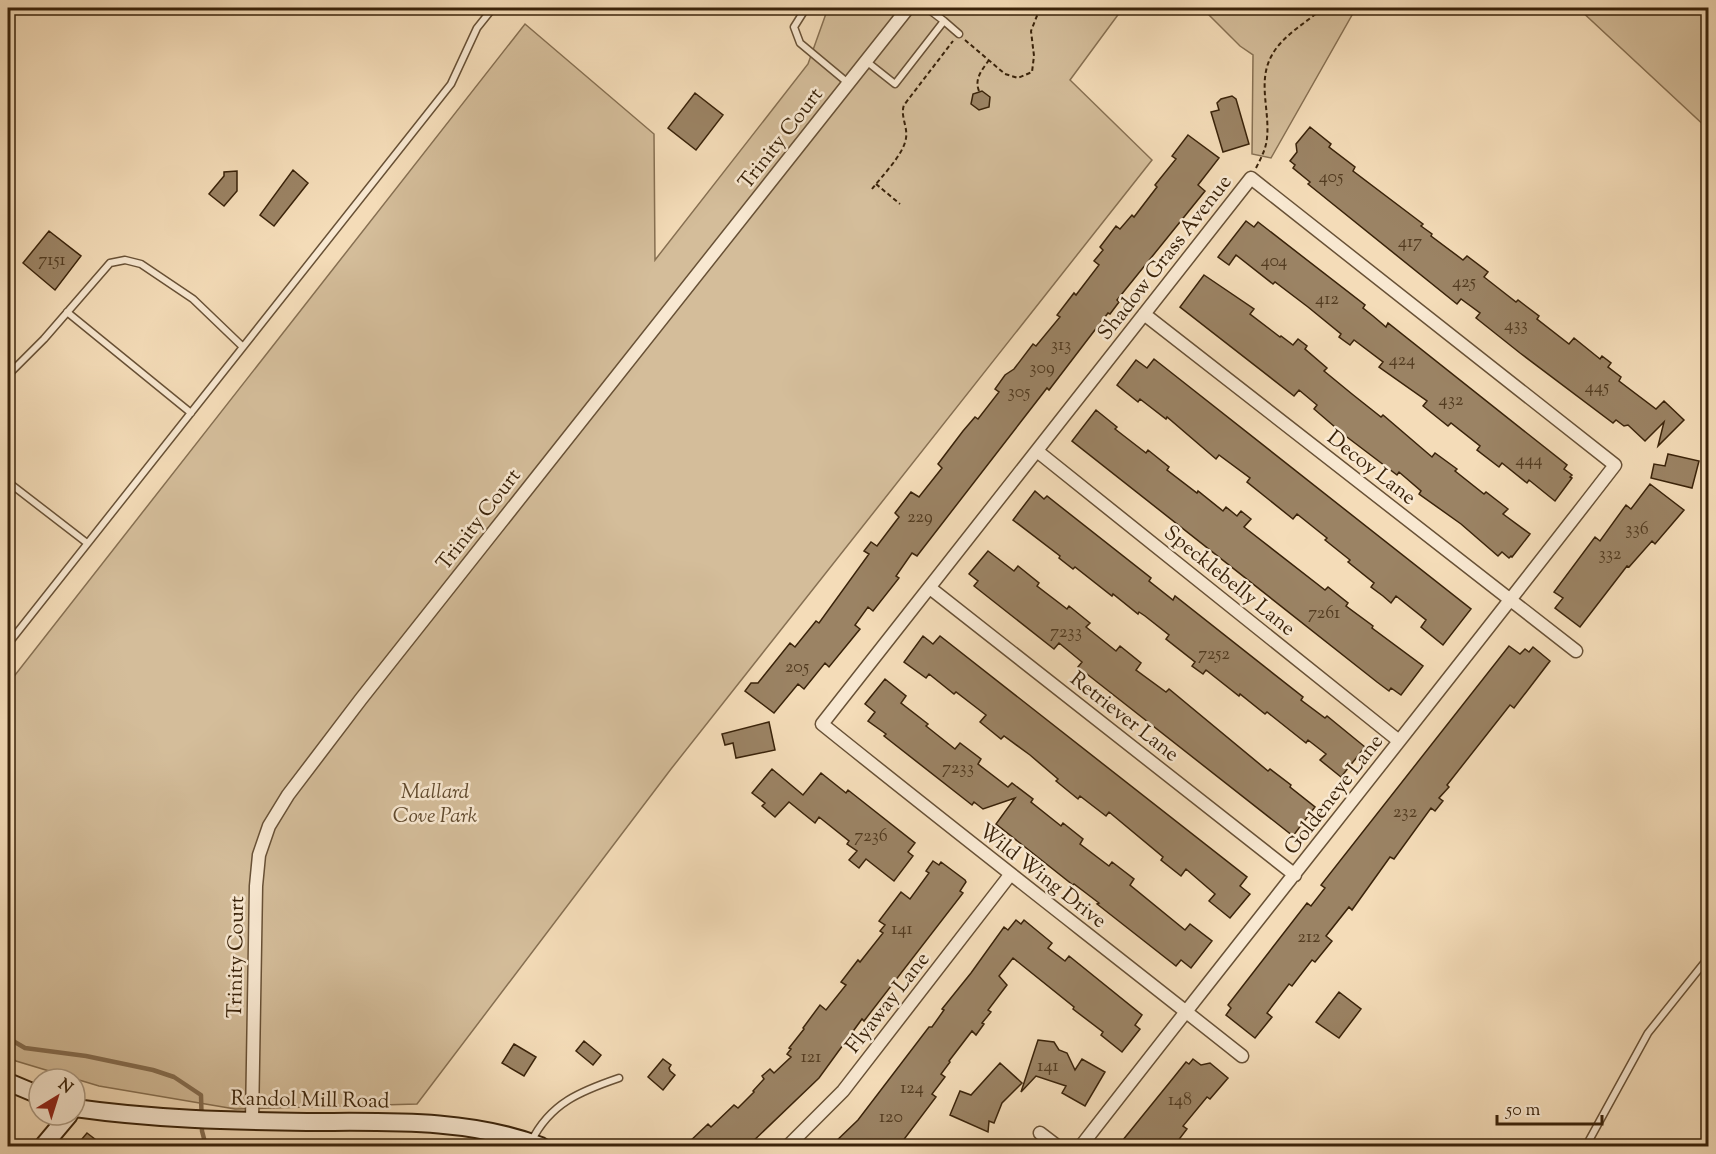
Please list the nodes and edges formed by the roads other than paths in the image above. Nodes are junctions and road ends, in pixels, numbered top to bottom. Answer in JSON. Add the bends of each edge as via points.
{"nodes":[{"id":1,"x":493,"y":8,"type":"edge"},
{"id":2,"x":806,"y":8,"type":"edge"},
{"id":3,"x":908,"y":8,"type":"edge"},
{"id":4,"x":927,"y":8,"type":"edge"},
{"id":5,"x":944,"y":21,"type":"junction"},
{"id":6,"x":958,"y":34,"type":"road end"},
{"id":7,"x":866,"y":62,"type":"junction"},
{"id":8,"x":848,"y":83,"type":"junction"},
{"id":9,"x":67,"y":312,"type":"junction"},
{"id":10,"x":1144,"y":314,"type":"junction"},
{"id":11,"x":243,"y":347,"type":"junction"},
{"id":12,"x":8,"y":375,"type":"edge"},
{"id":13,"x":190,"y":413,"type":"junction"},
{"id":14,"x":1037,"y":451,"type":"junction"},
{"id":15,"x":1615,"y":465,"type":"joint"},
{"id":16,"x":8,"y":482,"type":"edge"},
{"id":17,"x":87,"y":543,"type":"junction"},
{"id":18,"x":930,"y":588,"type":"junction"},
{"id":19,"x":1510,"y":600,"type":"junction"},
{"id":20,"x":8,"y":644,"type":"edge"},
{"id":21,"x":1576,"y":651,"type":"dead end"},
{"id":22,"x":822,"y":724,"type":"joint"},
{"id":23,"x":1400,"y":741,"type":"junction"},
{"id":24,"x":1010,"y":875,"type":"junction"},
{"id":25,"x":1295,"y":875,"type":"junction"},
{"id":26,"x":1708,"y":958,"type":"edge"},
{"id":27,"x":1186,"y":1011,"type":"junction"},
{"id":28,"x":1242,"y":1056,"type":"dead end"},
{"id":29,"x":619,"y":1078,"type":"dead end"},
{"id":30,"x":8,"y":1083,"type":"edge"},
{"id":31,"x":27,"y":1090,"type":"edge"},
{"id":32,"x":87,"y":1109,"type":"edge"},
{"id":33,"x":252,"y":1121,"type":"junction"},
{"id":34,"x":59,"y":1127,"type":"edge"},
{"id":35,"x":1040,"y":1133,"type":"dead end"},
{"id":36,"x":536,"y":1144,"type":"edge"},
{"id":37,"x":44,"y":1146,"type":"edge"},
{"id":38,"x":788,"y":1146,"type":"edge"},
{"id":39,"x":1057,"y":1146,"type":"edge"},
{"id":40,"x":1081,"y":1146,"type":"edge"},
{"id":41,"x":1586,"y":1146,"type":"edge"}],
"edges":[{"from":1,"to":11,"type":"lane","via":[[477,27],[451,84]]},
{"from":2,"to":8,"type":"lane","via":[[794,27],[800,43]]},
{"from":3,"to":7,"type":"street","name":"Trinity Court"},
{"from":4,"to":5,"type":"lane"},
{"from":5,"to":6,"type":"lane"},
{"from":5,"to":7,"type":"lane","via":[[895,84]]},
{"from":7,"to":8,"type":"street","name":"Trinity Court"},
{"from":8,"to":33,"type":"street","name":"Trinity Court","via":[[368,690],[269,826],[259,855],[256,886]]},
{"from":9,"to":11,"type":"lane","via":[[110,263],[124,260],[141,264],[193,299]]},
{"from":9,"to":12,"type":"lane"},
{"from":9,"to":13,"type":"lane"},
{"from":10,"to":14,"type":"street","name":"Shadow Grass Avenue"},
{"from":10,"to":15,"type":"street","name":"Shadow Grass Avenue","via":[[1251,178]]},
{"from":10,"to":19,"type":"street","name":"Decoy Lane"},
{"from":11,"to":13,"type":"lane"},
{"from":13,"to":17,"type":"lane"},
{"from":14,"to":18,"type":"street","name":"Shadow Grass Avenue"},
{"from":14,"to":23,"type":"street","name":"Specklebelly Lane"},
{"from":15,"to":19,"type":"street","name":"Goldeneye Lane"},
{"from":16,"to":17,"type":"lane"},
{"from":17,"to":20,"type":"lane"},
{"from":18,"to":22,"type":"street","name":"Shadow Grass Avenue"},
{"from":18,"to":25,"type":"street","name":"Retriever Lane"},
{"from":19,"to":21,"type":"street","name":"Decoy Lane"},
{"from":19,"to":23,"type":"street","name":"Goldeneye Lane"},
{"from":22,"to":24,"type":"street","name":"Wild Wing Drive"},
{"from":23,"to":25,"type":"street","name":"Goldeneye Lane"},
{"from":24,"to":27,"type":"street","name":"Wild Wing Drive"},
{"from":24,"to":38,"type":"street","name":"Flyaway Lane","via":[[843,1091]]},
{"from":25,"to":27,"type":"street","name":"Goldeneye Lane"},
{"from":26,"to":41,"type":"lane","via":[[1648,1033]]},
{"from":27,"to":28,"type":"street","name":"Wild Wing Drive"},
{"from":27,"to":40,"type":"street","name":"Goldeneye Lane"},
{"from":29,"to":36,"type":"lane","via":[[584,1090],[562,1104],[539,1126]]},
{"from":30,"to":31,"type":"main road"},
{"from":32,"to":33,"type":"main road","name":"Randol Mill Road","via":[[184,1120]]},
{"from":33,"to":36,"type":"main road","name":"Randol Mill Road","via":[[450,1125],[496,1132]]},
{"from":34,"to":37,"type":"main road"},
{"from":35,"to":39,"type":"street"}]}
